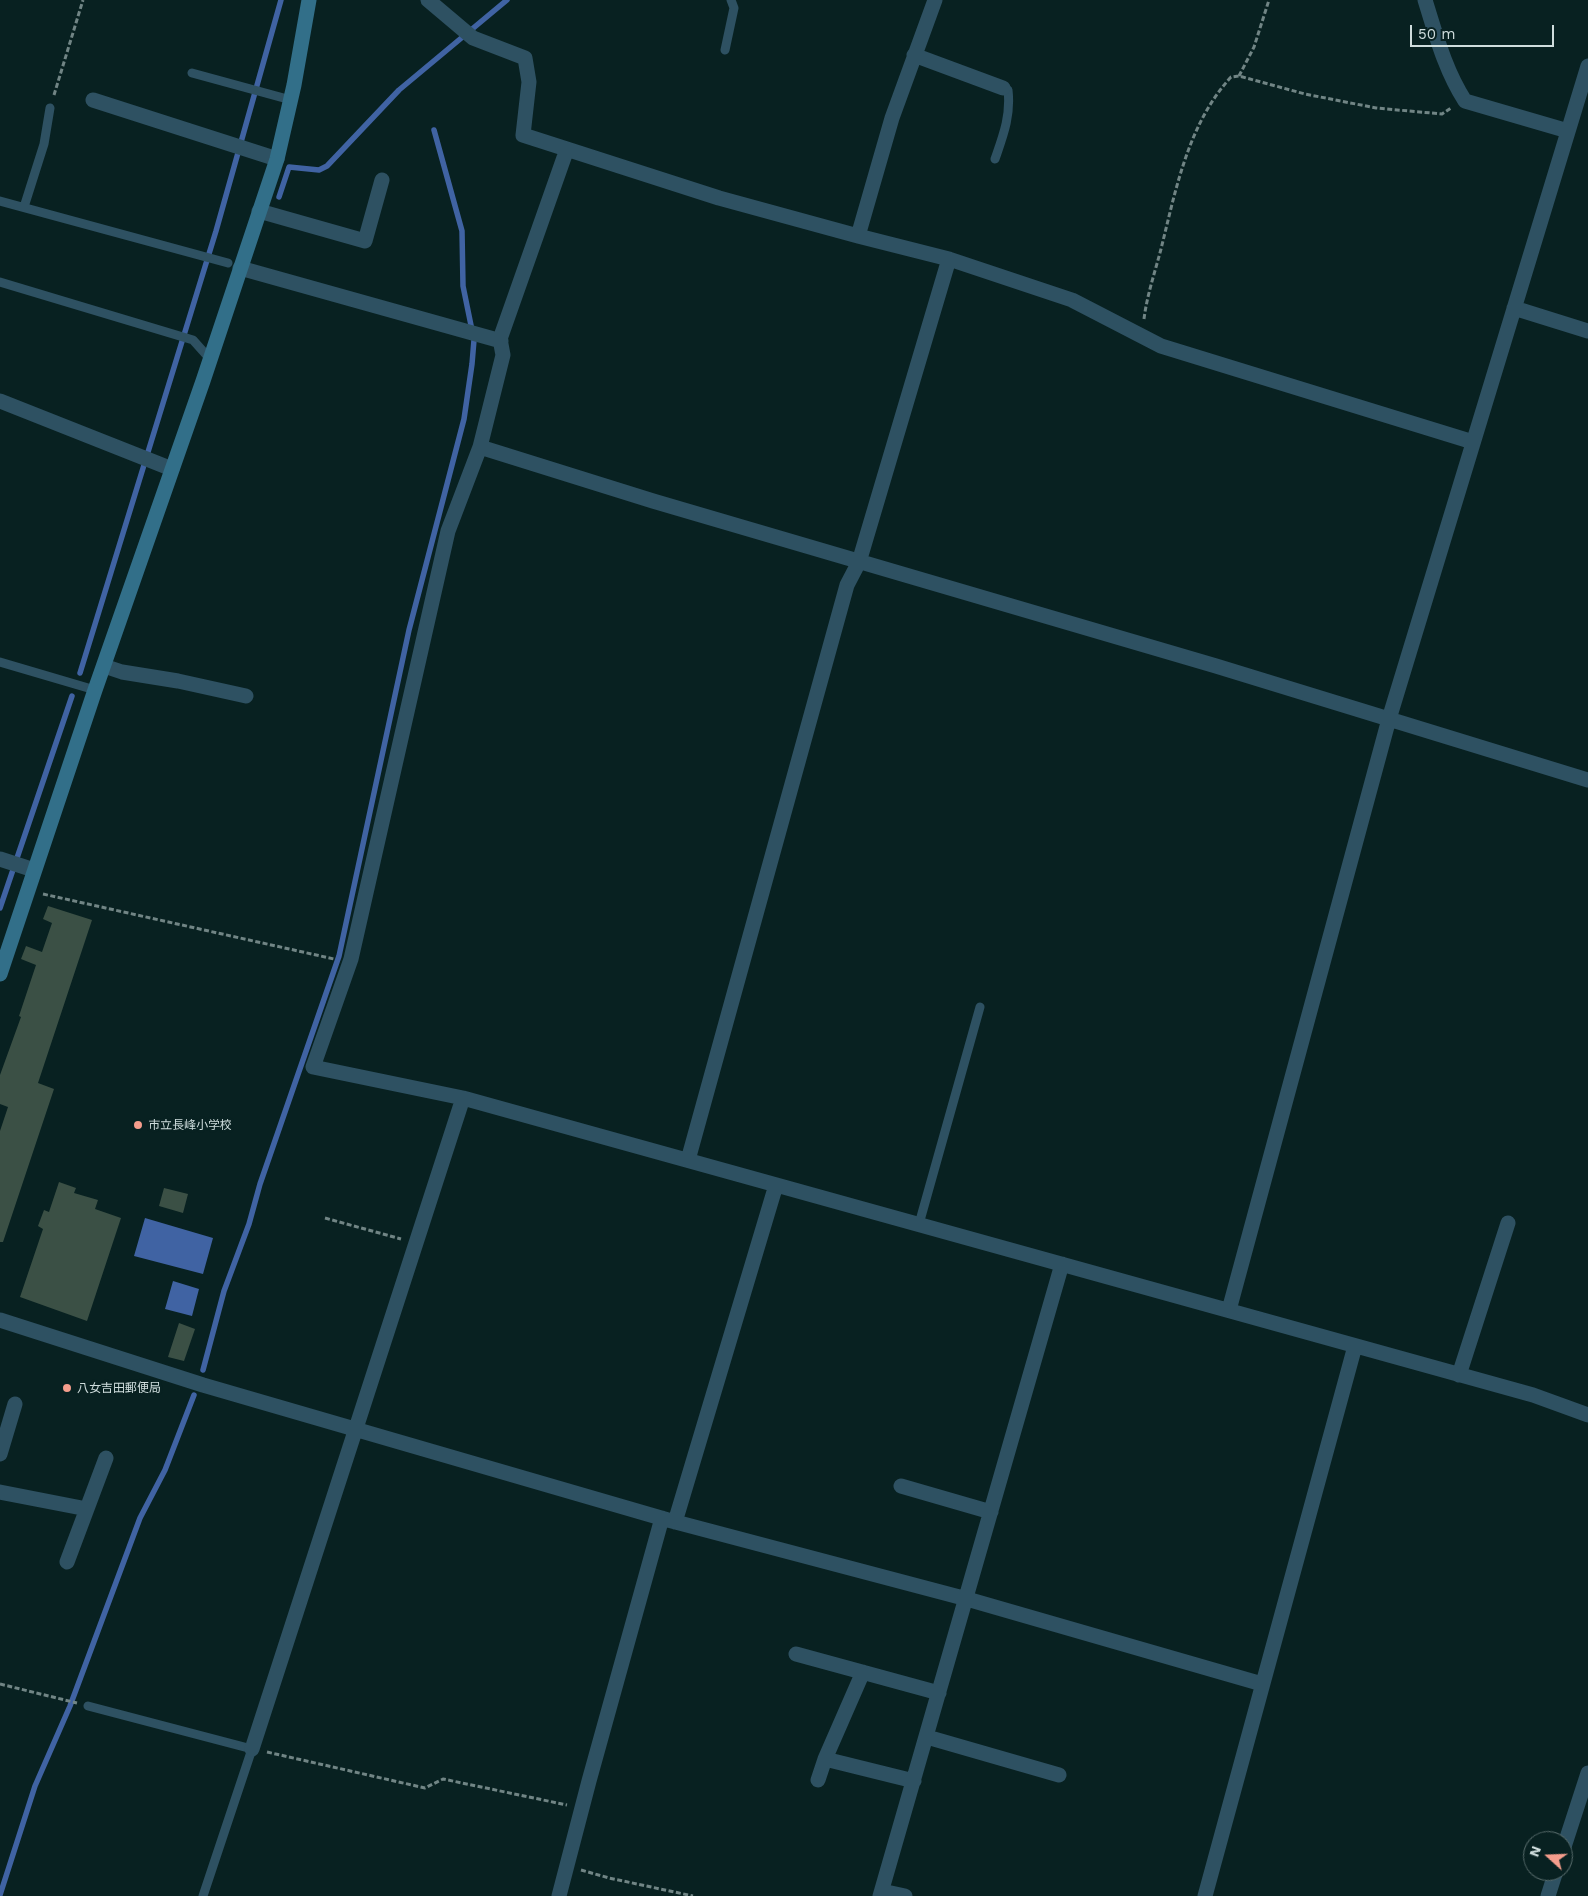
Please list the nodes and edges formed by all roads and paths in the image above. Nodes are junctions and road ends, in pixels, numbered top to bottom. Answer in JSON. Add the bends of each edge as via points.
{"nodes":[{"id":1,"x":83,"y":0,"type":"edge"},
{"id":2,"x":309,"y":0,"type":"edge"},
{"id":3,"x":428,"y":0,"type":"edge"},
{"id":4,"x":731,"y":0,"type":"edge"},
{"id":5,"x":935,"y":0,"type":"edge"},
{"id":6,"x":1270,"y":0,"type":"edge"},
{"id":7,"x":1425,"y":0,"type":"edge"},
{"id":8,"x":725,"y":50,"type":"dead end"},
{"id":9,"x":914,"y":55,"type":"junction"},
{"id":10,"x":1588,"y":66,"type":"edge"},
{"id":11,"x":192,"y":73,"type":"dead end"},
{"id":12,"x":1239,"y":76,"type":"junction"},
{"id":13,"x":1002,"y":88,"type":"joint"},
{"id":14,"x":1463,"y":98,"type":"junction"},
{"id":15,"x":93,"y":100,"type":"dead end"},
{"id":16,"x":290,"y":100,"type":"junction"},
{"id":17,"x":50,"y":108,"type":"joint"},
{"id":18,"x":1568,"y":131,"type":"junction"},
{"id":19,"x":567,"y":150,"type":"junction"},
{"id":20,"x":277,"y":158,"type":"junction"},
{"id":21,"x":995,"y":159,"type":"dead end"},
{"id":22,"x":382,"y":180,"type":"dead end"},
{"id":23,"x":0,"y":200,"type":"edge"},
{"id":24,"x":24,"y":207,"type":"junction"},
{"id":25,"x":259,"y":211,"type":"junction"},
{"id":26,"x":858,"y":236,"type":"junction"},
{"id":27,"x":949,"y":259,"type":"junction"},
{"id":28,"x":234,"y":265,"type":"junction"},
{"id":29,"x":0,"y":282,"type":"edge"},
{"id":30,"x":1514,"y":308,"type":"junction"},
{"id":31,"x":1588,"y":331,"type":"edge"},
{"id":32,"x":1142,"y":335,"type":"junction"},
{"id":33,"x":501,"y":341,"type":"junction"},
{"id":34,"x":210,"y":359,"type":"junction"},
{"id":35,"x":0,"y":401,"type":"edge"},
{"id":36,"x":1474,"y":442,"type":"junction"},
{"id":37,"x":480,"y":447,"type":"junction"},
{"id":38,"x":172,"y":469,"type":"junction"},
{"id":39,"x":859,"y":562,"type":"junction"},
{"id":40,"x":0,"y":662,"type":"edge"},
{"id":41,"x":104,"y":666,"type":"junction"},
{"id":42,"x":95,"y":690,"type":"junction"},
{"id":43,"x":246,"y":696,"type":"dead end"},
{"id":44,"x":1390,"y":719,"type":"junction"},
{"id":45,"x":1588,"y":780,"type":"edge"},
{"id":46,"x":0,"y":859,"type":"edge"},
{"id":47,"x":34,"y":870,"type":"junction"},
{"id":48,"x":28,"y":891,"type":"junction"},
{"id":49,"x":332,"y":958,"type":"dead end"},
{"id":50,"x":0,"y":974,"type":"edge"},
{"id":51,"x":980,"y":1007,"type":"dead end"},
{"id":52,"x":463,"y":1098,"type":"junction"},
{"id":53,"x":688,"y":1160,"type":"junction"},
{"id":54,"x":776,"y":1185,"type":"junction"},
{"id":55,"x":324,"y":1218,"type":"dead end"},
{"id":56,"x":1508,"y":1223,"type":"dead end"},
{"id":57,"x":919,"y":1224,"type":"junction"},
{"id":58,"x":416,"y":1244,"type":"junction"},
{"id":59,"x":1062,"y":1264,"type":"junction"},
{"id":60,"x":1229,"y":1310,"type":"junction"},
{"id":61,"x":0,"y":1320,"type":"edge"},
{"id":62,"x":1355,"y":1346,"type":"junction"},
{"id":63,"x":1459,"y":1374,"type":"junction"},
{"id":64,"x":15,"y":1404,"type":"dead end"},
{"id":65,"x":1588,"y":1414,"type":"edge"},
{"id":66,"x":356,"y":1430,"type":"junction"},
{"id":67,"x":0,"y":1454,"type":"edge"},
{"id":68,"x":106,"y":1458,"type":"dead end"},
{"id":69,"x":901,"y":1486,"type":"dead end"},
{"id":70,"x":0,"y":1492,"type":"edge"},
{"id":71,"x":87,"y":1509,"type":"junction"},
{"id":72,"x":992,"y":1512,"type":"junction"},
{"id":73,"x":668,"y":1520,"type":"junction"},
{"id":74,"x":67,"y":1562,"type":"dead end"},
{"id":75,"x":967,"y":1599,"type":"junction"},
{"id":76,"x":796,"y":1654,"type":"dead end"},
{"id":77,"x":862,"y":1672,"type":"junction"},
{"id":78,"x":0,"y":1684,"type":"edge"},
{"id":79,"x":1262,"y":1684,"type":"junction"},
{"id":80,"x":939,"y":1693,"type":"junction"},
{"id":81,"x":88,"y":1706,"type":"joint"},
{"id":82,"x":926,"y":1737,"type":"junction"},
{"id":83,"x":252,"y":1749,"type":"junction"},
{"id":84,"x":825,"y":1759,"type":"junction"},
{"id":85,"x":1588,"y":1773,"type":"edge"},
{"id":86,"x":1059,"y":1774,"type":"dead end"},
{"id":87,"x":818,"y":1780,"type":"dead end"},
{"id":88,"x":914,"y":1781,"type":"junction"},
{"id":89,"x":582,"y":1808,"type":"junction"},
{"id":90,"x":1569,"y":1831,"type":"edge"},
{"id":91,"x":567,"y":1865,"type":"junction"},
{"id":92,"x":1553,"y":1881,"type":"edge"},
{"id":93,"x":881,"y":1893,"type":"edge"},
{"id":94,"x":203,"y":1896,"type":"edge"},
{"id":95,"x":559,"y":1896,"type":"edge"},
{"id":96,"x":693,"y":1896,"type":"edge"},
{"id":97,"x":905,"y":1896,"type":"edge"},
{"id":98,"x":1205,"y":1896,"type":"edge"},
{"id":99,"x":1548,"y":1896,"type":"edge"}],
"edges":[{"from":1,"to":17,"type":"path"},
{"from":2,"to":16,"type":"street"},
{"from":3,"to":19,"type":"street","via":[[473,38],[525,58],[530,82],[522,135]]},
{"from":4,"to":8,"type":"lane","via":[[734,8]]},
{"from":5,"to":9,"type":"street"},
{"from":6,"to":12,"type":"path","via":[[1254,47]]},
{"from":7,"to":14,"type":"street","via":[[1441,52]]},
{"from":9,"to":13,"type":"street"},
{"from":9,"to":26,"type":"street"},
{"from":10,"to":18,"type":"street"},
{"from":11,"to":16,"type":"lane"},
{"from":12,"to":14,"type":"path","via":[[1305,94],[1384,109],[1442,114]]},
{"from":12,"to":32,"type":"path","via":[[1231,77],[1218,92],[1198,128],[1181,170],[1144,315]]},
{"from":13,"to":21,"type":"lane","via":[[1008,90],[1010,105],[1007,126]]},
{"from":14,"to":18,"type":"street"},
{"from":15,"to":20,"type":"street"},
{"from":16,"to":20,"type":"street"},
{"from":17,"to":24,"type":"lane","via":[[44,144]]},
{"from":18,"to":30,"type":"street"},
{"from":19,"to":26,"type":"street","via":[[719,198]]},
{"from":19,"to":33,"type":"street"},
{"from":20,"to":25,"type":"street"},
{"from":22,"to":25,"type":"street","via":[[365,241]]},
{"from":23,"to":24,"type":"lane"},
{"from":24,"to":28,"type":"lane"},
{"from":25,"to":28,"type":"street"},
{"from":26,"to":27,"type":"street"},
{"from":27,"to":32,"type":"street","via":[[1072,300]]},
{"from":27,"to":39,"type":"street"},
{"from":28,"to":33,"type":"street"},
{"from":28,"to":34,"type":"street"},
{"from":29,"to":34,"type":"lane","via":[[193,340]]},
{"from":30,"to":31,"type":"street"},
{"from":30,"to":36,"type":"street"},
{"from":32,"to":36,"type":"street","via":[[1162,346]]},
{"from":33,"to":37,"type":"street","via":[[503,355]]},
{"from":34,"to":38,"type":"street"},
{"from":35,"to":38,"type":"street"},
{"from":36,"to":44,"type":"street"},
{"from":37,"to":39,"type":"street"},
{"from":37,"to":52,"type":"street","via":[[448,531],[351,959],[313,1067]]},
{"from":38,"to":41,"type":"street"},
{"from":39,"to":44,"type":"street"},
{"from":39,"to":53,"type":"street","via":[[847,586]]},
{"from":40,"to":42,"type":"lane"},
{"from":41,"to":42,"type":"street"},
{"from":41,"to":43,"type":"street"},
{"from":42,"to":47,"type":"street"},
{"from":44,"to":45,"type":"street"},
{"from":44,"to":60,"type":"street"},
{"from":46,"to":47,"type":"street"},
{"from":47,"to":48,"type":"street"},
{"from":48,"to":49,"type":"path"},
{"from":48,"to":50,"type":"street"},
{"from":51,"to":57,"type":"lane"},
{"from":52,"to":53,"type":"street"},
{"from":52,"to":58,"type":"street"},
{"from":53,"to":54,"type":"street"},
{"from":54,"to":57,"type":"street"},
{"from":54,"to":73,"type":"street"},
{"from":55,"to":58,"type":"path"},
{"from":56,"to":63,"type":"street"},
{"from":57,"to":59,"type":"street"},
{"from":58,"to":66,"type":"street"},
{"from":59,"to":60,"type":"street"},
{"from":59,"to":72,"type":"street"},
{"from":60,"to":62,"type":"street"},
{"from":61,"to":66,"type":"street"},
{"from":62,"to":63,"type":"street"},
{"from":62,"to":79,"type":"street"},
{"from":63,"to":65,"type":"street"},
{"from":64,"to":67,"type":"street"},
{"from":66,"to":73,"type":"street"},
{"from":66,"to":83,"type":"street"},
{"from":68,"to":71,"type":"street"},
{"from":69,"to":72,"type":"street"},
{"from":70,"to":71,"type":"street"},
{"from":71,"to":74,"type":"street"},
{"from":72,"to":75,"type":"street"},
{"from":73,"to":75,"type":"street"},
{"from":73,"to":89,"type":"street"},
{"from":75,"to":79,"type":"street"},
{"from":75,"to":80,"type":"street"},
{"from":76,"to":77,"type":"street"},
{"from":77,"to":80,"type":"street"},
{"from":77,"to":84,"type":"street"},
{"from":78,"to":81,"type":"path"},
{"from":79,"to":98,"type":"street"},
{"from":80,"to":82,"type":"street"},
{"from":81,"to":83,"type":"lane"},
{"from":82,"to":86,"type":"street"},
{"from":82,"to":88,"type":"street"},
{"from":83,"to":89,"type":"path","via":[[425,1788],[443,1779]]},
{"from":83,"to":94,"type":"lane"},
{"from":84,"to":87,"type":"street"},
{"from":84,"to":88,"type":"street"},
{"from":85,"to":90,"type":"street"},
{"from":88,"to":93,"type":"street"},
{"from":89,"to":91,"type":"street"},
{"from":91,"to":95,"type":"street"},
{"from":91,"to":96,"type":"path","via":[[608,1878]]},
{"from":92,"to":99,"type":"street"},
{"from":93,"to":97,"type":"street"}]}
